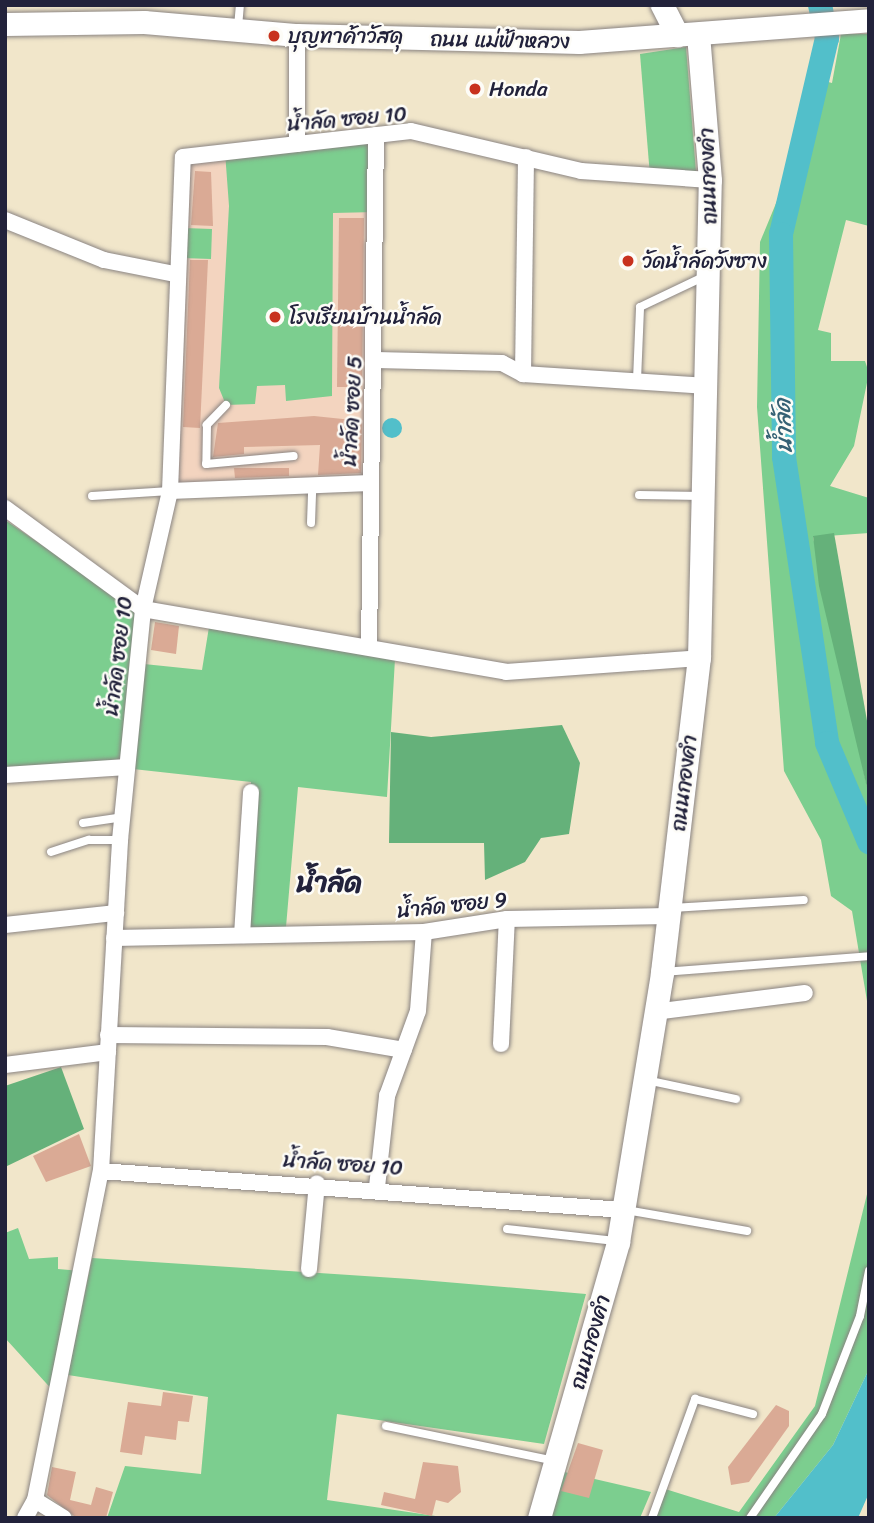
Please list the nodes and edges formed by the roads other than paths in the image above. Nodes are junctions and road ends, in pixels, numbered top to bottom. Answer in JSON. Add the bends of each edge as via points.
{"nodes":[{"id":1,"x":240,"y":5,"type":"edge"},
{"id":2,"x":662,"y":5,"type":"edge"},
{"id":3,"x":869,"y":20,"type":"edge"},
{"id":4,"x":5,"y":24,"type":"edge"},
{"id":5,"x":238,"y":29,"type":"junction"},
{"id":6,"x":297,"y":35,"type":"junction"},
{"id":7,"x":688,"y":35,"type":"junction"},
{"id":8,"x":376,"y":135,"type":"junction"},
{"id":9,"x":297,"y":144,"type":"junction"},
{"id":10,"x":526,"y":157,"type":"junction"},
{"id":11,"x":710,"y":180,"type":"junction"},
{"id":12,"x":5,"y":220,"type":"edge"},
{"id":13,"x":175,"y":274,"type":"junction"},
{"id":14,"x":699,"y":279,"type":"dead end"},
{"id":15,"x":376,"y":360,"type":"junction"},
{"id":16,"x":523,"y":374,"type":"junction"},
{"id":17,"x":637,"y":380,"type":"junction"},
{"id":18,"x":708,"y":386,"type":"junction"},
{"id":19,"x":226,"y":405,"type":"dead end"},
{"id":20,"x":294,"y":456,"type":"dead end"},
{"id":21,"x":370,"y":483,"type":"junction"},
{"id":22,"x":312,"y":487,"type":"junction"},
{"id":23,"x":170,"y":491,"type":"junction"},
{"id":24,"x":639,"y":495,"type":"dead end"},
{"id":25,"x":92,"y":496,"type":"dead end"},
{"id":26,"x":705,"y":496,"type":"junction"},
{"id":27,"x":5,"y":508,"type":"edge"},
{"id":28,"x":311,"y":523,"type":"dead end"},
{"id":29,"x":143,"y":609,"type":"junction"},
{"id":30,"x":369,"y":647,"type":"junction"},
{"id":31,"x":699,"y":658,"type":"junction"},
{"id":32,"x":127,"y":767,"type":"junction"},
{"id":33,"x":5,"y":775,"type":"edge"},
{"id":34,"x":251,"y":792,"type":"dead end"},
{"id":35,"x":124,"y":817,"type":"junction"},
{"id":36,"x":83,"y":823,"type":"dead end"},
{"id":37,"x":120,"y":839,"type":"junction"},
{"id":38,"x":51,"y":852,"type":"dead end"},
{"id":39,"x":804,"y":900,"type":"dead end"},
{"id":40,"x":668,"y":912,"type":"junction"},
{"id":41,"x":116,"y":913,"type":"junction"},
{"id":42,"x":507,"y":919,"type":"junction"},
{"id":43,"x":5,"y":925,"type":"edge"},
{"id":44,"x":424,"y":932,"type":"junction"},
{"id":45,"x":242,"y":935,"type":"junction"},
{"id":46,"x":114,"y":938,"type":"junction"},
{"id":47,"x":869,"y":956,"type":"edge"},
{"id":48,"x":662,"y":972,"type":"junction"},
{"id":49,"x":805,"y":993,"type":"dead end"},
{"id":50,"x":654,"y":1012,"type":"junction"},
{"id":51,"x":108,"y":1035,"type":"junction"},
{"id":52,"x":501,"y":1044,"type":"dead end"},
{"id":53,"x":404,"y":1050,"type":"junction"},
{"id":54,"x":108,"y":1052,"type":"junction"},
{"id":55,"x":5,"y":1065,"type":"edge"},
{"id":56,"x":645,"y":1080,"type":"junction"},
{"id":57,"x":736,"y":1099,"type":"dead end"},
{"id":58,"x":101,"y":1171,"type":"junction"},
{"id":59,"x":317,"y":1182,"type":"junction"},
{"id":60,"x":377,"y":1187,"type":"junction"},
{"id":61,"x":623,"y":1210,"type":"junction"},
{"id":62,"x":507,"y":1229,"type":"dead end"},
{"id":63,"x":747,"y":1231,"type":"dead end"},
{"id":64,"x":618,"y":1242,"type":"junction"},
{"id":65,"x":309,"y":1269,"type":"dead end"},
{"id":66,"x":869,"y":1271,"type":"edge"},
{"id":67,"x":753,"y":1414,"type":"dead end"},
{"id":68,"x":386,"y":1426,"type":"dead end"},
{"id":69,"x":555,"y":1461,"type":"junction"},
{"id":70,"x":35,"y":1500,"type":"junction"},
{"id":71,"x":25,"y":1518,"type":"edge"},
{"id":72,"x":64,"y":1518,"type":"edge"},
{"id":73,"x":539,"y":1518,"type":"edge"},
{"id":74,"x":652,"y":1518,"type":"edge"},
{"id":75,"x":750,"y":1518,"type":"edge"}],
"edges":[{"from":1,"to":5,"type":"lane"},
{"from":2,"to":7,"type":"street"},
{"from":3,"to":7,"type":"street","name":"ถนน แม่ฟ้าหลวง"},
{"from":4,"to":5,"type":"street","name":"ถนน แม่ฟ้าหลวง"},
{"from":5,"to":6,"type":"street","name":"ถนน แม่ฟ้าหลวง"},
{"from":6,"to":7,"type":"street","name":"ถนน แม่ฟ้าหลวง","via":[[568,42]]},
{"from":6,"to":9,"type":"street"},
{"from":7,"to":11,"type":"street","name":"ถนนกองคำ"},
{"from":8,"to":9,"type":"street","name":"น้ำลัด ซอย 10"},
{"from":8,"to":10,"type":"street","name":"น้ำลัด ซอย 10","via":[[411,131]]},
{"from":8,"to":15,"type":"street","name":"น้ำลัด ซอย 5"},
{"from":9,"to":13,"type":"street","name":"น้ำลัด ซอย 10","via":[[183,158]]},
{"from":10,"to":11,"type":"street","name":"น้ำลัด ซอย 10","via":[[581,171]]},
{"from":10,"to":16,"type":"street"},
{"from":11,"to":18,"type":"street","name":"ถนนกองคำ"},
{"from":12,"to":13,"type":"street","via":[[104,260]]},
{"from":13,"to":23,"type":"street","name":"น้ำลัด ซอย 10"},
{"from":14,"to":17,"type":"lane","via":[[640,307]]},
{"from":15,"to":16,"type":"street","via":[[502,363]]},
{"from":15,"to":21,"type":"street","name":"น้ำลัด ซอย 5"},
{"from":16,"to":17,"type":"street"},
{"from":17,"to":18,"type":"street"},
{"from":18,"to":26,"type":"street","name":"ถนนกองคำ"},
{"from":19,"to":20,"type":"lane","via":[[207,425],[206,464]]},
{"from":21,"to":22,"type":"street"},
{"from":21,"to":30,"type":"street","name":"น้ำลัด ซอย 5"},
{"from":22,"to":23,"type":"street"},
{"from":22,"to":28,"type":"lane"},
{"from":23,"to":25,"type":"lane"},
{"from":23,"to":29,"type":"street","name":"น้ำลัด ซอย 10"},
{"from":24,"to":26,"type":"lane"},
{"from":26,"to":31,"type":"street","name":"ถนนกองคำ"},
{"from":27,"to":29,"type":"street"},
{"from":29,"to":30,"type":"street"},
{"from":29,"to":32,"type":"street","name":"น้ำลัด ซอย 10"},
{"from":30,"to":31,"type":"street","via":[[506,672]]},
{"from":31,"to":40,"type":"street","name":"ถนนกองคำ"},
{"from":32,"to":33,"type":"street"},
{"from":32,"to":35,"type":"street","name":"น้ำลัด ซอย 10"},
{"from":34,"to":45,"type":"street"},
{"from":35,"to":36,"type":"lane"},
{"from":35,"to":37,"type":"street","name":"น้ำลัด ซอย 10"},
{"from":37,"to":38,"type":"lane","via":[[82,841]]},
{"from":37,"to":41,"type":"street","name":"น้ำลัด ซอย 10"},
{"from":39,"to":40,"type":"lane"},
{"from":40,"to":42,"type":"street","name":"น้ำลัด ซอย 9"},
{"from":40,"to":48,"type":"street","name":"ถนนกองคำ"},
{"from":41,"to":43,"type":"street"},
{"from":41,"to":46,"type":"street","name":"น้ำลัด ซอย 10"},
{"from":42,"to":44,"type":"street","name":"น้ำลัด ซอย 9"},
{"from":42,"to":52,"type":"street"},
{"from":44,"to":45,"type":"street","name":"น้ำลัด ซอย 9"},
{"from":44,"to":53,"type":"street","via":[[418,1011]]},
{"from":45,"to":46,"type":"street","name":"น้ำลัด ซอย 9"},
{"from":46,"to":51,"type":"street","name":"น้ำลัด ซอย 10"},
{"from":47,"to":48,"type":"lane"},
{"from":48,"to":50,"type":"street","name":"ถนนกองคำ"},
{"from":49,"to":50,"type":"street"},
{"from":50,"to":56,"type":"street","name":"ถนนกองคำ"},
{"from":51,"to":53,"type":"street","via":[[327,1037]]},
{"from":51,"to":54,"type":"street","name":"น้ำลัด ซอย 10"},
{"from":53,"to":60,"type":"street","via":[[387,1096]]},
{"from":54,"to":55,"type":"street"},
{"from":54,"to":58,"type":"street","name":"น้ำลัด ซอย 10"},
{"from":56,"to":57,"type":"lane"},
{"from":56,"to":61,"type":"street","name":"ถนนกองคำ"},
{"from":58,"to":59,"type":"street","name":"น้ำลัด ซอย 10"},
{"from":58,"to":70,"type":"street"},
{"from":59,"to":60,"type":"street","name":"น้ำลัด ซอย 10"},
{"from":59,"to":65,"type":"street"},
{"from":60,"to":61,"type":"street","name":"น้ำลัด ซอย 10"},
{"from":61,"to":63,"type":"lane"},
{"from":61,"to":64,"type":"street","name":"ถนนกองคำ"},
{"from":62,"to":64,"type":"lane"},
{"from":64,"to":69,"type":"street","name":"ถนนกองคำ"},
{"from":66,"to":75,"type":"lane","via":[[860,1316],[822,1414]]},
{"from":67,"to":74,"type":"lane","via":[[695,1399]]},
{"from":68,"to":69,"type":"lane"},
{"from":69,"to":73,"type":"street","name":"ถนนกองคำ"},
{"from":70,"to":71,"type":"street"},
{"from":70,"to":72,"type":"street"}]}
